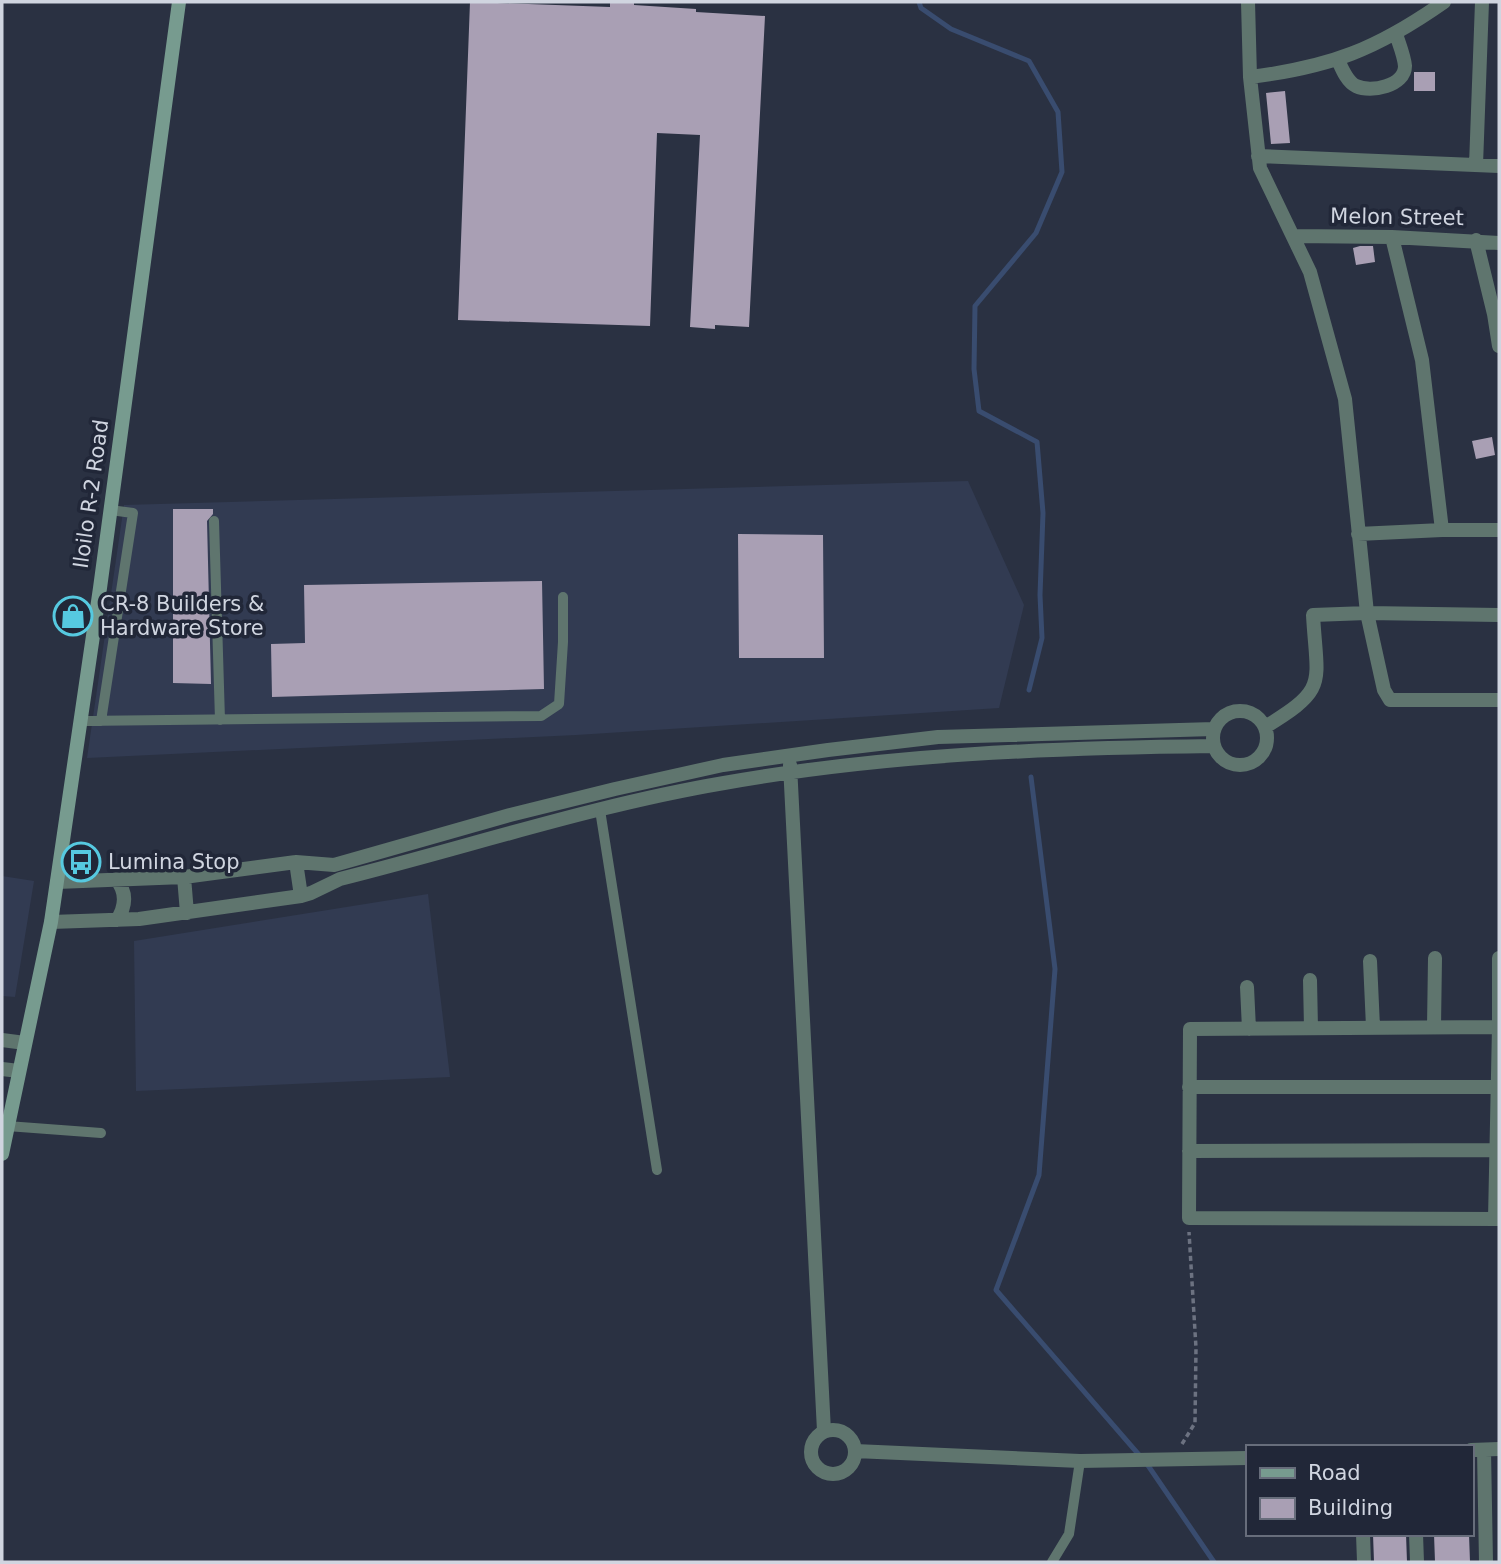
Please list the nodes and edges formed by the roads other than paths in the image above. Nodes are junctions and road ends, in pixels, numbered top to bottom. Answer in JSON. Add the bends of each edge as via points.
{"nodes":[{"id":1,"x":179,"y":2,"type":"edge"},
{"id":2,"x":1248,"y":2,"type":"edge"},
{"id":3,"x":1444,"y":2,"type":"edge"},
{"id":4,"x":1482,"y":2,"type":"edge"},
{"id":5,"x":1396,"y":34,"type":"junction"},
{"id":6,"x":1338,"y":60,"type":"junction"},
{"id":7,"x":1250,"y":77,"type":"junction"},
{"id":8,"x":1258,"y":156,"type":"junction"},
{"id":9,"x":1476,"y":165,"type":"junction"},
{"id":10,"x":1499,"y":166,"type":"edge"},
{"id":11,"x":1294,"y":236,"type":"junction"},
{"id":12,"x":1392,"y":237,"type":"junction"},
{"id":13,"x":1476,"y":240,"type":"junction"},
{"id":14,"x":1499,"y":243,"type":"edge"},
{"id":15,"x":1498,"y":328,"type":"edge"},
{"id":16,"x":1499,"y":346,"type":"edge"},
{"id":17,"x":110,"y":510,"type":"junction"},
{"id":18,"x":214,"y":521,"type":"dead end"},
{"id":19,"x":1442,"y":530,"type":"junction"},
{"id":20,"x":1499,"y":530,"type":"edge"},
{"id":21,"x":1358,"y":534,"type":"junction"},
{"id":22,"x":563,"y":597,"type":"dead end"},
{"id":23,"x":1367,"y":613,"type":"junction"},
{"id":24,"x":1499,"y":615,"type":"edge"},
{"id":25,"x":1499,"y":700,"type":"edge"},
{"id":26,"x":220,"y":720,"type":"junction"},
{"id":27,"x":101,"y":721,"type":"junction"},
{"id":28,"x":80,"y":722,"type":"junction"},
{"id":29,"x":1265,"y":727,"type":"junction"},
{"id":30,"x":1214,"y":729,"type":"junction"},
{"id":31,"x":1109,"y":732,"type":"junction"},
{"id":32,"x":1025,"y":735,"type":"junction"},
{"id":33,"x":938,"y":737,"type":"junction"},
{"id":34,"x":1214,"y":746,"type":"junction"},
{"id":35,"x":1109,"y":747,"type":"junction"},
{"id":36,"x":828,"y":750,"type":"junction"},
{"id":37,"x":1026,"y":751,"type":"junction"},
{"id":38,"x":939,"y":755,"type":"junction"},
{"id":39,"x":789,"y":756,"type":"junction"},
{"id":40,"x":723,"y":765,"type":"junction"},
{"id":41,"x":829,"y":768,"type":"junction"},
{"id":42,"x":790,"y":774,"type":"junction"},
{"id":43,"x":724,"y":783,"type":"junction"},
{"id":44,"x":615,"y":789,"type":"junction"},
{"id":45,"x":617,"y":806,"type":"junction"},
{"id":46,"x":600,"y":810,"type":"junction"},
{"id":47,"x":510,"y":816,"type":"junction"},
{"id":48,"x":514,"y":833,"type":"junction"},
{"id":49,"x":403,"y":846,"type":"junction"},
{"id":50,"x":296,"y":862,"type":"junction"},
{"id":51,"x":407,"y":862,"type":"junction"},
{"id":52,"x":184,"y":877,"type":"junction"},
{"id":53,"x":116,"y":879,"type":"junction"},
{"id":54,"x":57,"y":882,"type":"junction"},
{"id":55,"x":301,"y":896,"type":"junction"},
{"id":56,"x":187,"y":913,"type":"junction"},
{"id":57,"x":117,"y":920,"type":"junction"},
{"id":58,"x":51,"y":922,"type":"junction"},
{"id":59,"x":1435,"y":958,"type":"dead end"},
{"id":60,"x":1499,"y":958,"type":"edge"},
{"id":61,"x":1370,"y":961,"type":"dead end"},
{"id":62,"x":1310,"y":980,"type":"dead end"},
{"id":63,"x":1247,"y":987,"type":"dead end"},
{"id":64,"x":1373,"y":1027,"type":"junction"},
{"id":65,"x":1434,"y":1027,"type":"junction"},
{"id":66,"x":1499,"y":1027,"type":"edge"},
{"id":67,"x":1311,"y":1028,"type":"junction"},
{"id":68,"x":1249,"y":1029,"type":"junction"},
{"id":69,"x":2,"y":1040,"type":"edge"},
{"id":70,"x":25,"y":1043,"type":"junction"},
{"id":71,"x":2,"y":1069,"type":"edge"},
{"id":72,"x":19,"y":1071,"type":"junction"},
{"id":73,"x":1189,"y":1087,"type":"junction"},
{"id":74,"x":1498,"y":1087,"type":"edge"},
{"id":75,"x":8,"y":1126,"type":"junction"},
{"id":76,"x":102,"y":1133,"type":"dead end"},
{"id":77,"x":1498,"y":1150,"type":"edge"},
{"id":78,"x":1189,"y":1151,"type":"junction"},
{"id":79,"x":2,"y":1154,"type":"edge"},
{"id":80,"x":657,"y":1170,"type":"dead end"},
{"id":81,"x":1497,"y":1219,"type":"edge"},
{"id":82,"x":824,"y":1432,"type":"junction"},
{"id":83,"x":1485,"y":1449,"type":"edge"},
{"id":84,"x":855,"y":1451,"type":"junction"},
{"id":85,"x":1246,"y":1458,"type":"edge"},
{"id":86,"x":1080,"y":1461,"type":"junction"},
{"id":87,"x":1363,"y":1536,"type":"edge"},
{"id":88,"x":1416,"y":1536,"type":"edge"},
{"id":89,"x":1052,"y":1562,"type":"edge"},
{"id":90,"x":1364,"y":1562,"type":"edge"},
{"id":91,"x":1417,"y":1562,"type":"edge"},
{"id":92,"x":1486,"y":1562,"type":"edge"}],
"edges":[{"from":1,"to":17,"type":"main road","name":"Iloilo R-2 Road"},
{"from":2,"to":7,"type":"street"},
{"from":3,"to":5,"type":"street"},
{"from":4,"to":9,"type":"street"},
{"from":5,"to":6,"type":"street"},
{"from":5,"to":6,"type":"street","via":[[1405,68],[1400,80],[1390,85],[1355,86]]},
{"from":6,"to":7,"type":"street"},
{"from":7,"to":8,"type":"street"},
{"from":8,"to":9,"type":"street"},
{"from":8,"to":11,"type":"street"},
{"from":9,"to":10,"type":"street"},
{"from":11,"to":12,"type":"street","name":"Melon Street"},
{"from":11,"to":21,"type":"street","via":[[1310,272],[1345,399]]},
{"from":12,"to":13,"type":"street","name":"Melon Street"},
{"from":12,"to":19,"type":"street","via":[[1423,360]]},
{"from":13,"to":14,"type":"street","name":"Melon Street"},
{"from":13,"to":15,"type":"street"},
{"from":15,"to":16,"type":"street"},
{"from":17,"to":27,"type":"lane","via":[[133,513]]},
{"from":17,"to":28,"type":"main road","name":"Iloilo R-2 Road"},
{"from":18,"to":26,"type":"lane"},
{"from":19,"to":20,"type":"street"},
{"from":19,"to":21,"type":"street"},
{"from":21,"to":23,"type":"street"},
{"from":22,"to":26,"type":"lane","via":[[559,704],[541,716]]},
{"from":23,"to":24,"type":"street"},
{"from":23,"to":25,"type":"street","via":[[1390,700]]},
{"from":23,"to":29,"type":"street","via":[[1313,615],[1317,682],[1307,699]]},
{"from":26,"to":27,"type":"lane"},
{"from":27,"to":28,"type":"lane"},
{"from":28,"to":54,"type":"main road","name":"Iloilo R-2 Road"},
{"from":29,"to":30,"type":"street","via":[[1252,713],[1234,711]]},
{"from":29,"to":34,"type":"street","via":[[1266,744],[1249,763],[1224,760]]},
{"from":30,"to":31,"type":"street"},
{"from":30,"to":34,"type":"street"},
{"from":31,"to":32,"type":"street"},
{"from":31,"to":35,"type":"street"},
{"from":32,"to":33,"type":"street"},
{"from":32,"to":37,"type":"street"},
{"from":33,"to":36,"type":"street"},
{"from":33,"to":38,"type":"street"},
{"from":34,"to":35,"type":"street"},
{"from":35,"to":37,"type":"street"},
{"from":36,"to":39,"type":"street"},
{"from":36,"to":41,"type":"street"},
{"from":37,"to":38,"type":"street"},
{"from":38,"to":41,"type":"street"},
{"from":39,"to":40,"type":"street"},
{"from":39,"to":42,"type":"street"},
{"from":40,"to":43,"type":"street"},
{"from":40,"to":44,"type":"street"},
{"from":41,"to":42,"type":"street"},
{"from":42,"to":43,"type":"street"},
{"from":42,"to":82,"type":"street"},
{"from":43,"to":45,"type":"street"},
{"from":44,"to":45,"type":"street"},
{"from":44,"to":47,"type":"street"},
{"from":45,"to":46,"type":"street"},
{"from":46,"to":48,"type":"street"},
{"from":46,"to":80,"type":"lane"},
{"from":47,"to":48,"type":"street"},
{"from":47,"to":49,"type":"street"},
{"from":48,"to":51,"type":"street"},
{"from":49,"to":50,"type":"street","via":[[334,865]]},
{"from":49,"to":51,"type":"street"},
{"from":50,"to":52,"type":"street"},
{"from":50,"to":55,"type":"street"},
{"from":51,"to":55,"type":"street","via":[[340,878]]},
{"from":52,"to":53,"type":"street"},
{"from":52,"to":56,"type":"street"},
{"from":53,"to":54,"type":"street"},
{"from":53,"to":57,"type":"street","via":[[125,898]]},
{"from":54,"to":58,"type":"main road","name":"Iloilo R-2 Road"},
{"from":55,"to":56,"type":"street"},
{"from":56,"to":57,"type":"street"},
{"from":57,"to":58,"type":"street"},
{"from":58,"to":70,"type":"main road","name":"Iloilo R-2 Road"},
{"from":59,"to":65,"type":"street"},
{"from":60,"to":66,"type":"street"},
{"from":61,"to":64,"type":"street"},
{"from":62,"to":67,"type":"street"},
{"from":63,"to":68,"type":"street"},
{"from":64,"to":65,"type":"street"},
{"from":64,"to":67,"type":"street"},
{"from":65,"to":66,"type":"street"},
{"from":66,"to":74,"type":"street"},
{"from":67,"to":68,"type":"street"},
{"from":68,"to":73,"type":"street","via":[[1190,1029]]},
{"from":69,"to":70,"type":"street"},
{"from":70,"to":72,"type":"main road","name":"Iloilo R-2 Road"},
{"from":71,"to":72,"type":"street"},
{"from":72,"to":75,"type":"main road","name":"Iloilo R-2 Road"},
{"from":73,"to":74,"type":"street"},
{"from":73,"to":78,"type":"street"},
{"from":74,"to":77,"type":"street"},
{"from":75,"to":76,"type":"lane"},
{"from":75,"to":79,"type":"main road","name":"Iloilo R-2 Road"},
{"from":77,"to":78,"type":"street"},
{"from":77,"to":81,"type":"street"},
{"from":78,"to":81,"type":"street","via":[[1189,1218]]},
{"from":82,"to":84,"type":"street","via":[[847,1434]]},
{"from":82,"to":84,"type":"street","via":[[811,1451],[818,1468],[827,1473],[843,1472],[854,1460]]},
{"from":83,"to":92,"type":"street"},
{"from":84,"to":86,"type":"street"},
{"from":85,"to":86,"type":"street"},
{"from":86,"to":89,"type":"lane","via":[[1069,1534]]},
{"from":87,"to":90,"type":"street"},
{"from":88,"to":91,"type":"street"}]}
